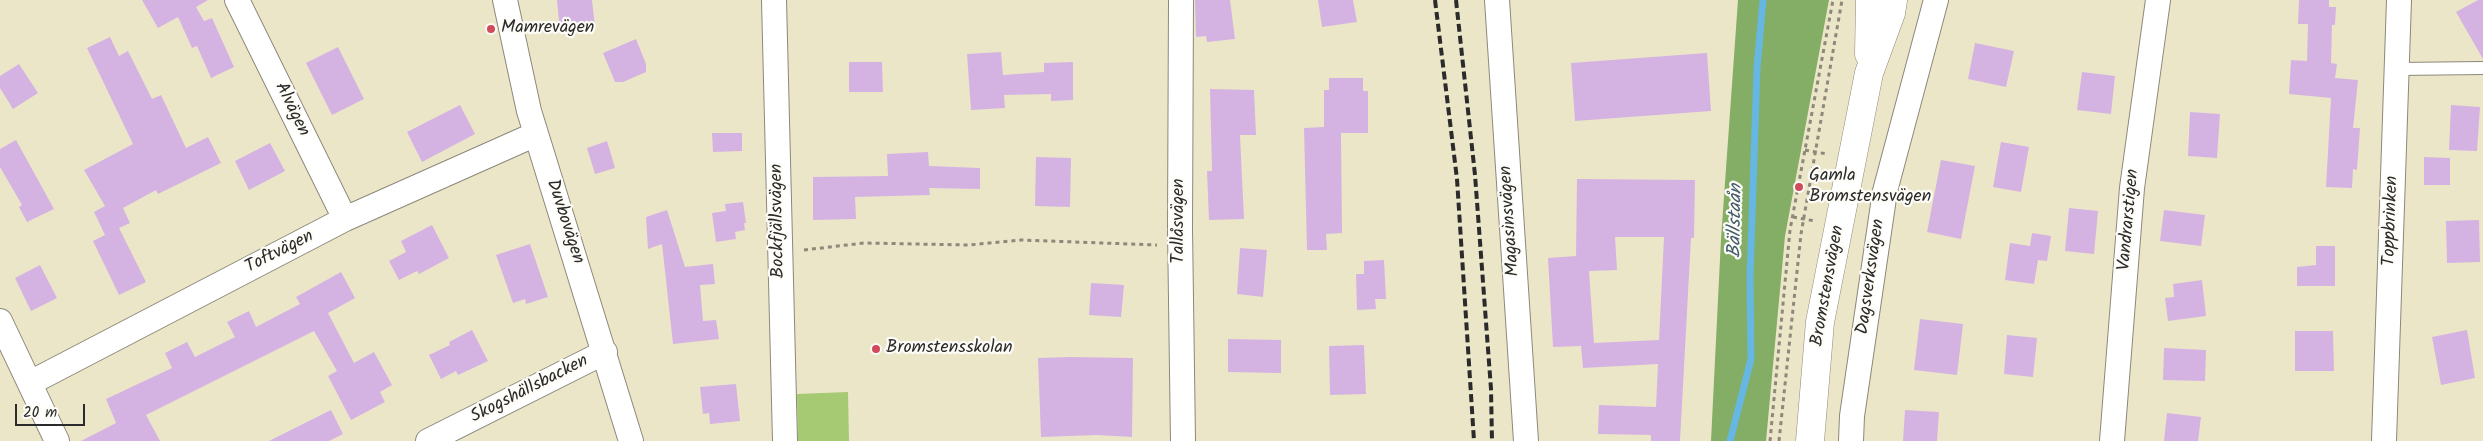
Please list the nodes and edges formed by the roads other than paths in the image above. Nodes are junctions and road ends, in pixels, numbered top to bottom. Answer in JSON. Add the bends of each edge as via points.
{"nodes":[{"id":1,"x":237,"y":0,"type":"edge"},
{"id":2,"x":505,"y":0,"type":"edge"},
{"id":3,"x":774,"y":0,"type":"edge"},
{"id":4,"x":1181,"y":0,"type":"edge"},
{"id":5,"x":1497,"y":0,"type":"edge"},
{"id":6,"x":1870,"y":0,"type":"edge"},
{"id":7,"x":1893,"y":0,"type":"edge"},
{"id":8,"x":1936,"y":0,"type":"edge"},
{"id":9,"x":2158,"y":0,"type":"edge"},
{"id":10,"x":2399,"y":0,"type":"edge"},
{"id":11,"x":2483,"y":68,"type":"edge"},
{"id":12,"x":2397,"y":69,"type":"junction"},
{"id":13,"x":1869,"y":73,"type":"junction"},
{"id":14,"x":536,"y":134,"type":"junction"},
{"id":15,"x":345,"y":219,"type":"junction"},
{"id":16,"x":0,"y":321,"type":"edge"},
{"id":17,"x":605,"y":352,"type":"junction"},
{"id":18,"x":30,"y":383,"type":"junction"},
{"id":19,"x":57,"y":441,"type":"edge"},
{"id":20,"x":428,"y":441,"type":"edge"},
{"id":21,"x":631,"y":441,"type":"edge"},
{"id":22,"x":785,"y":441,"type":"edge"},
{"id":23,"x":1183,"y":441,"type":"edge"},
{"id":24,"x":1526,"y":441,"type":"edge"},
{"id":25,"x":1810,"y":441,"type":"edge"},
{"id":26,"x":1851,"y":441,"type":"edge"},
{"id":27,"x":2112,"y":441,"type":"edge"},
{"id":28,"x":2384,"y":441,"type":"edge"}],
"edges":[{"from":1,"to":15,"type":"street","name":"Alvägen"},
{"from":2,"to":14,"type":"street","name":"Duvbovägen"},
{"from":3,"to":22,"type":"street","name":"Bockfjällsvägen"},
{"from":4,"to":23,"type":"street","name":"Tallåsvägen"},
{"from":5,"to":24,"type":"street","name":"Magasinsvägen"},
{"from":6,"to":13,"type":"street","name":"Bromstensvägen"},
{"from":7,"to":13,"type":"street","name":"Bromstensvägen"},
{"from":8,"to":26,"type":"street","name":"Dagsverksvägen","via":[[1885,191]]},
{"from":9,"to":27,"type":"street","name":"Vandrarstigen","via":[[2132,188]]},
{"from":10,"to":12,"type":"street","name":"Toppbrinken"},
{"from":11,"to":12,"type":"lane"},
{"from":12,"to":28,"type":"street","name":"Toppbrinken"},
{"from":13,"to":25,"type":"street","name":"Bromstensvägen","via":[[1820,322]]},
{"from":14,"to":15,"type":"street","name":"Toftvägen"},
{"from":14,"to":17,"type":"street","name":"Duvbovägen"},
{"from":15,"to":18,"type":"street","name":"Toftvägen"},
{"from":16,"to":18,"type":"street"},
{"from":17,"to":20,"type":"street","name":"Skogshällsbacken"},
{"from":17,"to":21,"type":"street","name":"Duvbovägen"},
{"from":18,"to":19,"type":"street"}]}
